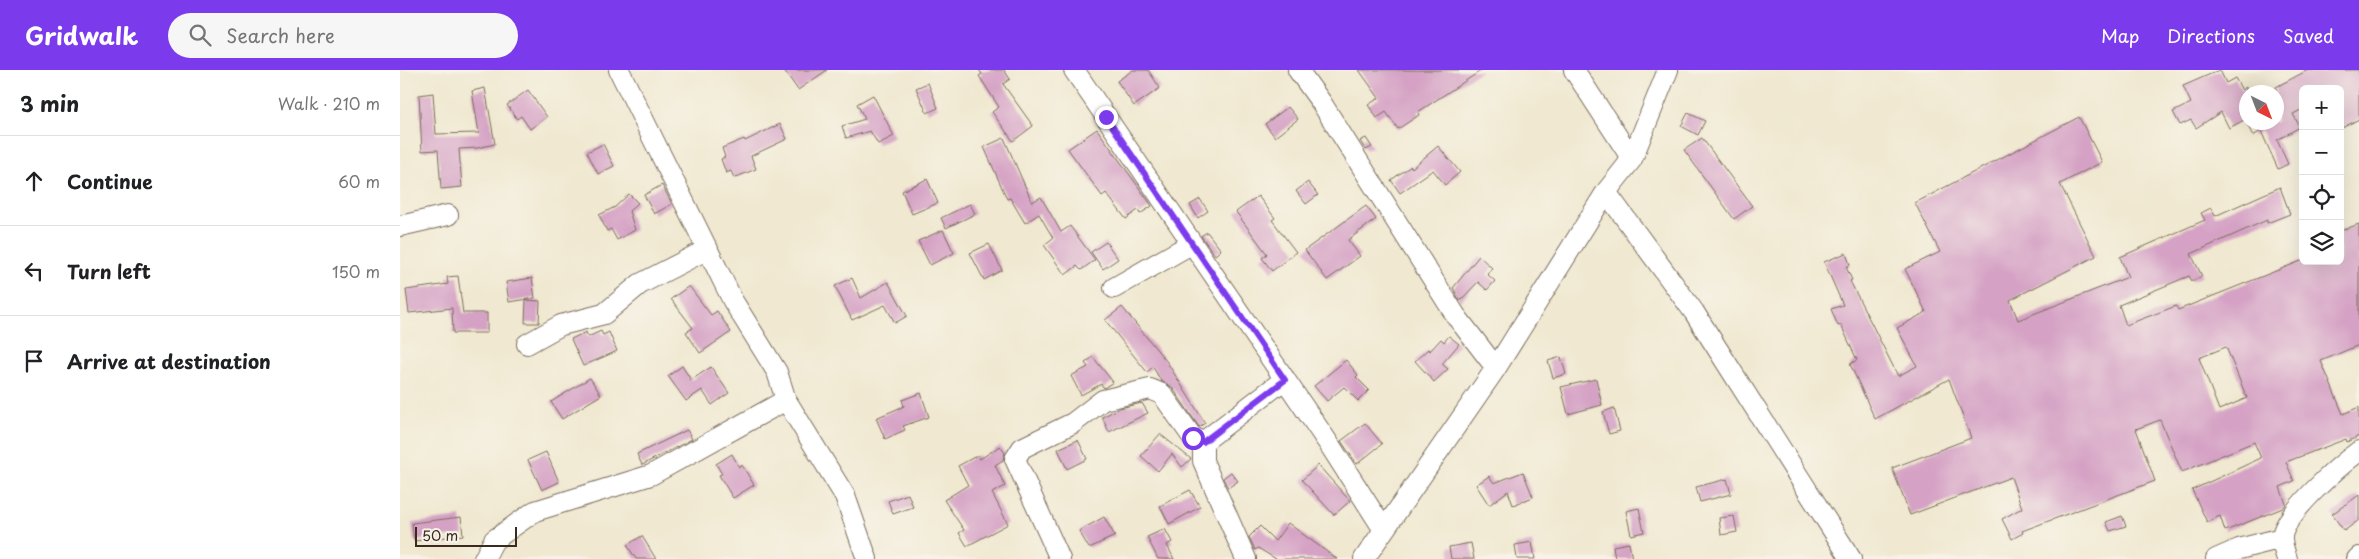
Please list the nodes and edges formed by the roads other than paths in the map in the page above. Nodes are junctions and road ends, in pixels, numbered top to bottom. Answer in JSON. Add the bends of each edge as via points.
{"nodes":[{"id":1,"x":619,"y":70,"type":"edge"},
{"id":2,"x":1074,"y":70,"type":"edge"},
{"id":3,"x":1298,"y":70,"type":"edge"},
{"id":4,"x":1574,"y":70,"type":"edge"},
{"id":5,"x":1668,"y":70,"type":"edge"},
{"id":6,"x":1632,"y":159,"type":"junction"},
{"id":7,"x":1606,"y":192,"type":"junction"},
{"id":8,"x":448,"y":215,"type":"dead end"},
{"id":9,"x":400,"y":226,"type":"edge"},
{"id":10,"x":1191,"y":244,"type":"junction"},
{"id":11,"x":708,"y":249,"type":"junction"},
{"id":12,"x":1114,"y":288,"type":"dead end"},
{"id":13,"x":527,"y":344,"type":"dead end"},
{"id":14,"x":1496,"y":368,"type":"junction"},
{"id":15,"x":1285,"y":380,"type":"junction"},
{"id":16,"x":786,"y":400,"type":"junction"},
{"id":17,"x":1203,"y":442,"type":"junction"},
{"id":18,"x":2359,"y":451,"type":"edge"},
{"id":19,"x":1384,"y":530,"type":"junction"},
{"id":20,"x":2282,"y":538,"type":"junction"},
{"id":21,"x":484,"y":559,"type":"edge"},
{"id":22,"x":867,"y":559,"type":"edge"},
{"id":23,"x":1060,"y":559,"type":"edge"},
{"id":24,"x":1246,"y":559,"type":"edge"},
{"id":25,"x":1364,"y":559,"type":"edge"},
{"id":26,"x":1851,"y":559,"type":"edge"},
{"id":27,"x":2216,"y":559,"type":"edge"},
{"id":28,"x":2287,"y":559,"type":"edge"}],
"edges":[{"from":1,"to":11,"type":"street"},
{"from":2,"to":10,"type":"street"},
{"from":3,"to":14,"type":"street","via":[[1456,316]]},
{"from":4,"to":6,"type":"street"},
{"from":5,"to":6,"type":"street"},
{"from":6,"to":7,"type":"street"},
{"from":7,"to":14,"type":"street"},
{"from":7,"to":26,"type":"street","via":[[1694,312]]},
{"from":8,"to":9,"type":"street"},
{"from":10,"to":12,"type":"street"},
{"from":10,"to":15,"type":"street"},
{"from":11,"to":13,"type":"street","via":[[640,284],[604,314],[561,325]]},
{"from":11,"to":16,"type":"street","via":[[733,301],[776,372]]},
{"from":14,"to":19,"type":"street"},
{"from":15,"to":17,"type":"street"},
{"from":15,"to":19,"type":"street"},
{"from":16,"to":21,"type":"street","via":[[651,475],[535,511],[494,540]]},
{"from":16,"to":22,"type":"street","via":[[845,496]]},
{"from":17,"to":23,"type":"street","via":[[1193,438],[1162,394],[1150,389],[1103,400],[1073,422],[1022,448],[1015,459]]},
{"from":17,"to":24,"type":"street","via":[[1203,461]]},
{"from":18,"to":20,"type":"street","via":[[2330,474],[2287,523]]},
{"from":19,"to":25,"type":"street"},
{"from":20,"to":27,"type":"street","via":[[2239,549]]},
{"from":20,"to":28,"type":"street"}]}
